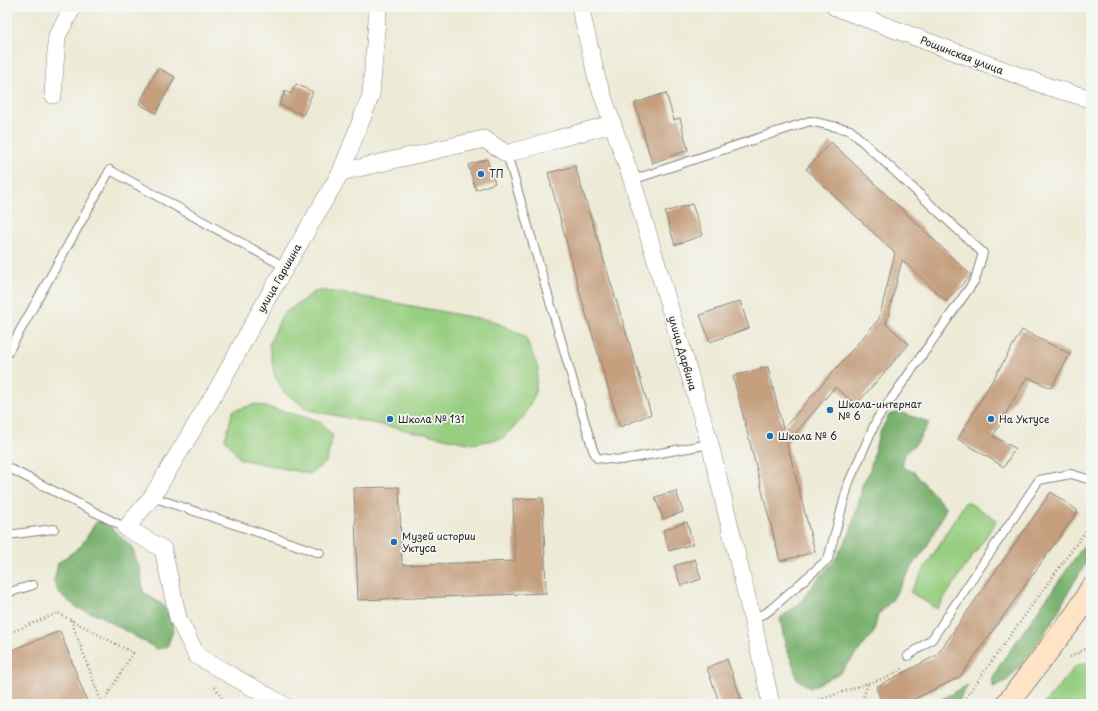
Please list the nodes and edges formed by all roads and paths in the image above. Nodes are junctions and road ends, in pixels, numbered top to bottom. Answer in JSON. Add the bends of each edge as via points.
{"nodes":[{"id":1,"x":73,"y":7,"type":"edge"},
{"id":2,"x":378,"y":7,"type":"edge"},
{"id":3,"x":580,"y":7,"type":"edge"},
{"id":4,"x":835,"y":7,"type":"edge"},
{"id":5,"x":53,"y":95,"type":"dead end"},
{"id":6,"x":1091,"y":98,"type":"edge"},
{"id":7,"x":612,"y":124,"type":"junction"},
{"id":8,"x":507,"y":154,"type":"junction"},
{"id":9,"x":341,"y":172,"type":"junction"},
{"id":10,"x":632,"y":180,"type":"junction"},
{"id":11,"x":285,"y":267,"type":"junction"},
{"id":12,"x":7,"y":354,"type":"edge"},
{"id":13,"x":710,"y":444,"type":"junction"},
{"id":14,"x":7,"y":467,"type":"edge"},
{"id":15,"x":1091,"y":480,"type":"edge"},
{"id":16,"x":152,"y":497,"type":"junction"},
{"id":17,"x":1091,"y":519,"type":"edge"},
{"id":18,"x":126,"y":528,"type":"junction"},
{"id":19,"x":54,"y":529,"type":"dead end"},
{"id":20,"x":7,"y":535,"type":"edge"},
{"id":21,"x":320,"y":553,"type":"dead end"},
{"id":22,"x":33,"y":585,"type":"dead end"},
{"id":23,"x":1091,"y":589,"type":"edge"},
{"id":24,"x":7,"y":593,"type":"edge"},
{"id":25,"x":752,"y":618,"type":"junction"},
{"id":26,"x":71,"y":620,"type":"junction"},
{"id":27,"x":7,"y":634,"type":"edge"},
{"id":28,"x":1091,"y":646,"type":"edge"},
{"id":29,"x":908,"y":656,"type":"dead end"},
{"id":30,"x":1069,"y":658,"type":"dead end"},
{"id":31,"x":888,"y":677,"type":"dead end"},
{"id":32,"x":868,"y":683,"type":"junction"},
{"id":33,"x":282,"y":704,"type":"edge"},
{"id":34,"x":771,"y":704,"type":"edge"},
{"id":35,"x":808,"y":704,"type":"edge"},
{"id":36,"x":861,"y":704,"type":"edge"},
{"id":37,"x":961,"y":704,"type":"edge"},
{"id":38,"x":1007,"y":704,"type":"edge"}],
"edges":[{"from":1,"to":5,"type":"street","via":[[57,36]]},
{"from":2,"to":9,"type":"street","name":"улица Гаршина","via":[[371,96]]},
{"from":3,"to":7,"type":"street","name":"улица Дарвина","via":[[596,79]]},
{"from":4,"to":6,"type":"street","name":"Рощинская улица","via":[[1049,88]]},
{"from":7,"to":8,"type":"street"},
{"from":7,"to":10,"type":"street","name":"улица Дарвина"},
{"from":8,"to":9,"type":"street","via":[[484,139]]},
{"from":8,"to":13,"type":"lane","via":[[597,458],[621,460]]},
{"from":9,"to":11,"type":"street","name":"улица Гаршина"},
{"from":10,"to":13,"type":"street","name":"улица Дарвина"},
{"from":10,"to":25,"type":"lane","via":[[810,121],[850,130],[983,253],[975,280],[877,419],[849,482],[828,559],[766,613]]},
{"from":11,"to":12,"type":"lane","via":[[110,170]]},
{"from":11,"to":16,"type":"street","name":"улица Гаршина","via":[[218,388]]},
{"from":13,"to":25,"type":"street","name":"улица Дарвина"},
{"from":14,"to":18,"type":"lane"},
{"from":15,"to":29,"type":"lane","via":[[1071,474],[1039,480],[932,639]]},
{"from":16,"to":18,"type":"street","name":"улица Гаршина"},
{"from":16,"to":21,"type":"lane"},
{"from":17,"to":37,"type":"path"},
{"from":18,"to":33,"type":"street","via":[[163,549],[178,618],[197,656]]},
{"from":19,"to":20,"type":"lane"},
{"from":22,"to":24,"type":"lane"},
{"from":23,"to":38,"type":"street","via":[[1077,613]]},
{"from":25,"to":34,"type":"street","name":"улица Дарвина"},
{"from":26,"to":26,"type":"path","via":[[79,641],[102,704],[133,653]]},
{"from":26,"to":27,"type":"path","via":[[58,613]]},
{"from":28,"to":30,"type":"path"},
{"from":31,"to":32,"type":"path"},
{"from":32,"to":35,"type":"path"},
{"from":32,"to":36,"type":"path"}]}
